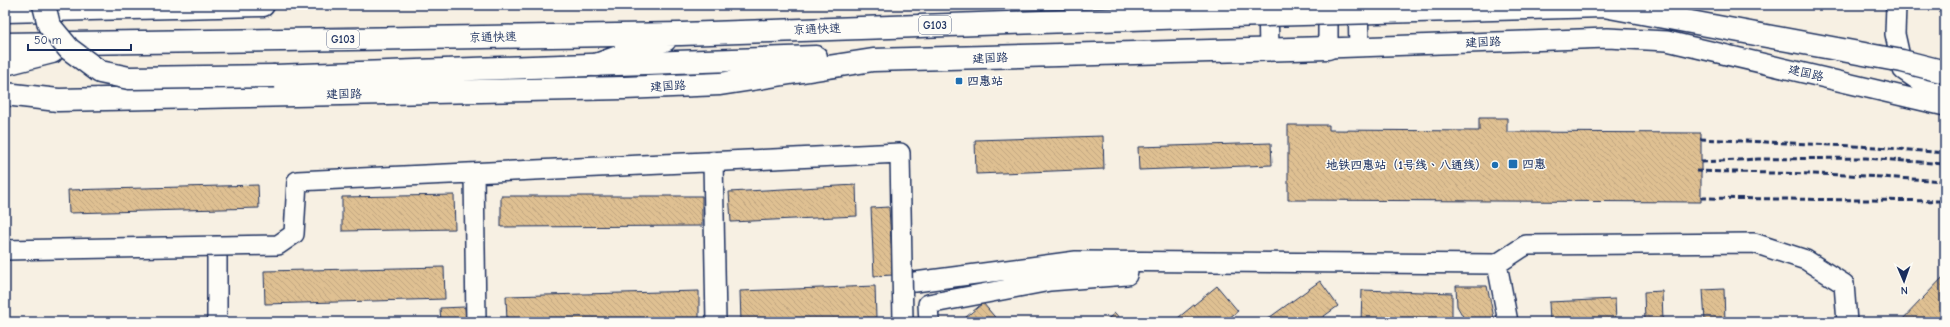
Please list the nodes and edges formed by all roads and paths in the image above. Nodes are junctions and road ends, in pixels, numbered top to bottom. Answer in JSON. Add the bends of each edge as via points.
{"nodes":[{"id":1,"x":44,"y":5,"type":"edge"},
{"id":2,"x":263,"y":5,"type":"edge"},
{"id":3,"x":1268,"y":5,"type":"edge"},
{"id":4,"x":1328,"y":5,"type":"edge"},
{"id":5,"x":1358,"y":5,"type":"edge"},
{"id":6,"x":1628,"y":5,"type":"edge"},
{"id":7,"x":1896,"y":5,"type":"edge"},
{"id":8,"x":1604,"y":6,"type":"edge"},
{"id":9,"x":5,"y":11,"type":"edge"},
{"id":10,"x":681,"y":34,"type":"junction"},
{"id":11,"x":86,"y":42,"type":"junction"},
{"id":12,"x":5,"y":44,"type":"edge"},
{"id":13,"x":1359,"y":47,"type":"junction"},
{"id":14,"x":1328,"y":48,"type":"junction"},
{"id":15,"x":1269,"y":49,"type":"junction"},
{"id":16,"x":873,"y":60,"type":"junction"},
{"id":17,"x":5,"y":64,"type":"edge"},
{"id":18,"x":596,"y":65,"type":"junction"},
{"id":19,"x":1945,"y":72,"type":"edge"},
{"id":20,"x":5,"y":94,"type":"edge"},
{"id":21,"x":1945,"y":99,"type":"edge"},
{"id":22,"x":1945,"y":106,"type":"edge"},
{"id":23,"x":714,"y":161,"type":"junction"},
{"id":24,"x":474,"y":173,"type":"junction"},
{"id":25,"x":217,"y":246,"type":"junction"},
{"id":26,"x":5,"y":250,"type":"edge"},
{"id":27,"x":1130,"y":262,"type":"junction"},
{"id":28,"x":1497,"y":264,"type":"junction"},
{"id":29,"x":915,"y":282,"type":"dead end"},
{"id":30,"x":217,"y":322,"type":"edge"},
{"id":31,"x":476,"y":322,"type":"edge"},
{"id":32,"x":716,"y":322,"type":"edge"},
{"id":33,"x":903,"y":322,"type":"edge"},
{"id":34,"x":929,"y":322,"type":"edge"},
{"id":35,"x":1508,"y":322,"type":"edge"},
{"id":36,"x":1847,"y":322,"type":"edge"}],
"edges":[{"from":1,"to":18,"type":"main road","bridge":true,"via":[[49,25],[69,49],[100,72],[129,78],[275,76]]},
{"from":2,"to":9,"type":"main road"},
{"from":3,"to":15,"type":"street"},
{"from":4,"to":14,"type":"street"},
{"from":5,"to":13,"type":"street"},
{"from":6,"to":8,"type":"main road","name":"京通快速","number":"G103","bridge":true},
{"from":7,"to":21,"type":"street","via":[[1895,34],[1903,70]]},
{"from":8,"to":10,"type":"main road","name":"京通快速","number":"G103","bridge":true,"via":[[1190,16]]},
{"from":8,"to":19,"type":"main road","bridge":true,"via":[[1902,61]]},
{"from":10,"to":11,"type":"main road","name":"京通快速","number":"G103"},
{"from":10,"to":18,"type":"main road"},
{"from":11,"to":12,"type":"main road","name":"京通快速","number":"G103"},
{"from":11,"to":17,"type":"main road"},
{"from":13,"to":14,"type":"street","name":"建国路"},
{"from":13,"to":22,"type":"street","name":"建国路","via":[[1607,38],[1667,41]]},
{"from":14,"to":15,"type":"main road","name":"建国路"},
{"from":15,"to":16,"type":"main road","name":"建国路"},
{"from":16,"to":18,"type":"main road","via":[[837,56]]},
{"from":16,"to":20,"type":"main road","name":"建国路","via":[[720,84],[624,88],[58,100]]},
{"from":23,"to":24,"type":"street","bridge":true},
{"from":23,"to":32,"type":"street","bridge":true},
{"from":23,"to":33,"type":"street","bridge":true,"via":[[900,153]]},
{"from":24,"to":25,"type":"street","bridge":true,"via":[[297,181],[294,234],[278,245]]},
{"from":24,"to":31,"type":"street","bridge":true},
{"from":25,"to":26,"type":"street","bridge":true},
{"from":25,"to":30,"type":"street"},
{"from":27,"to":28,"type":"street"},
{"from":27,"to":29,"type":"street","via":[[1076,261]]},
{"from":27,"to":34,"type":"street","via":[[1127,275],[1050,281],[928,304]]},
{"from":28,"to":35,"type":"street"},
{"from":28,"to":36,"type":"street","via":[[1526,245],[1754,243],[1806,260],[1844,284]]}]}
